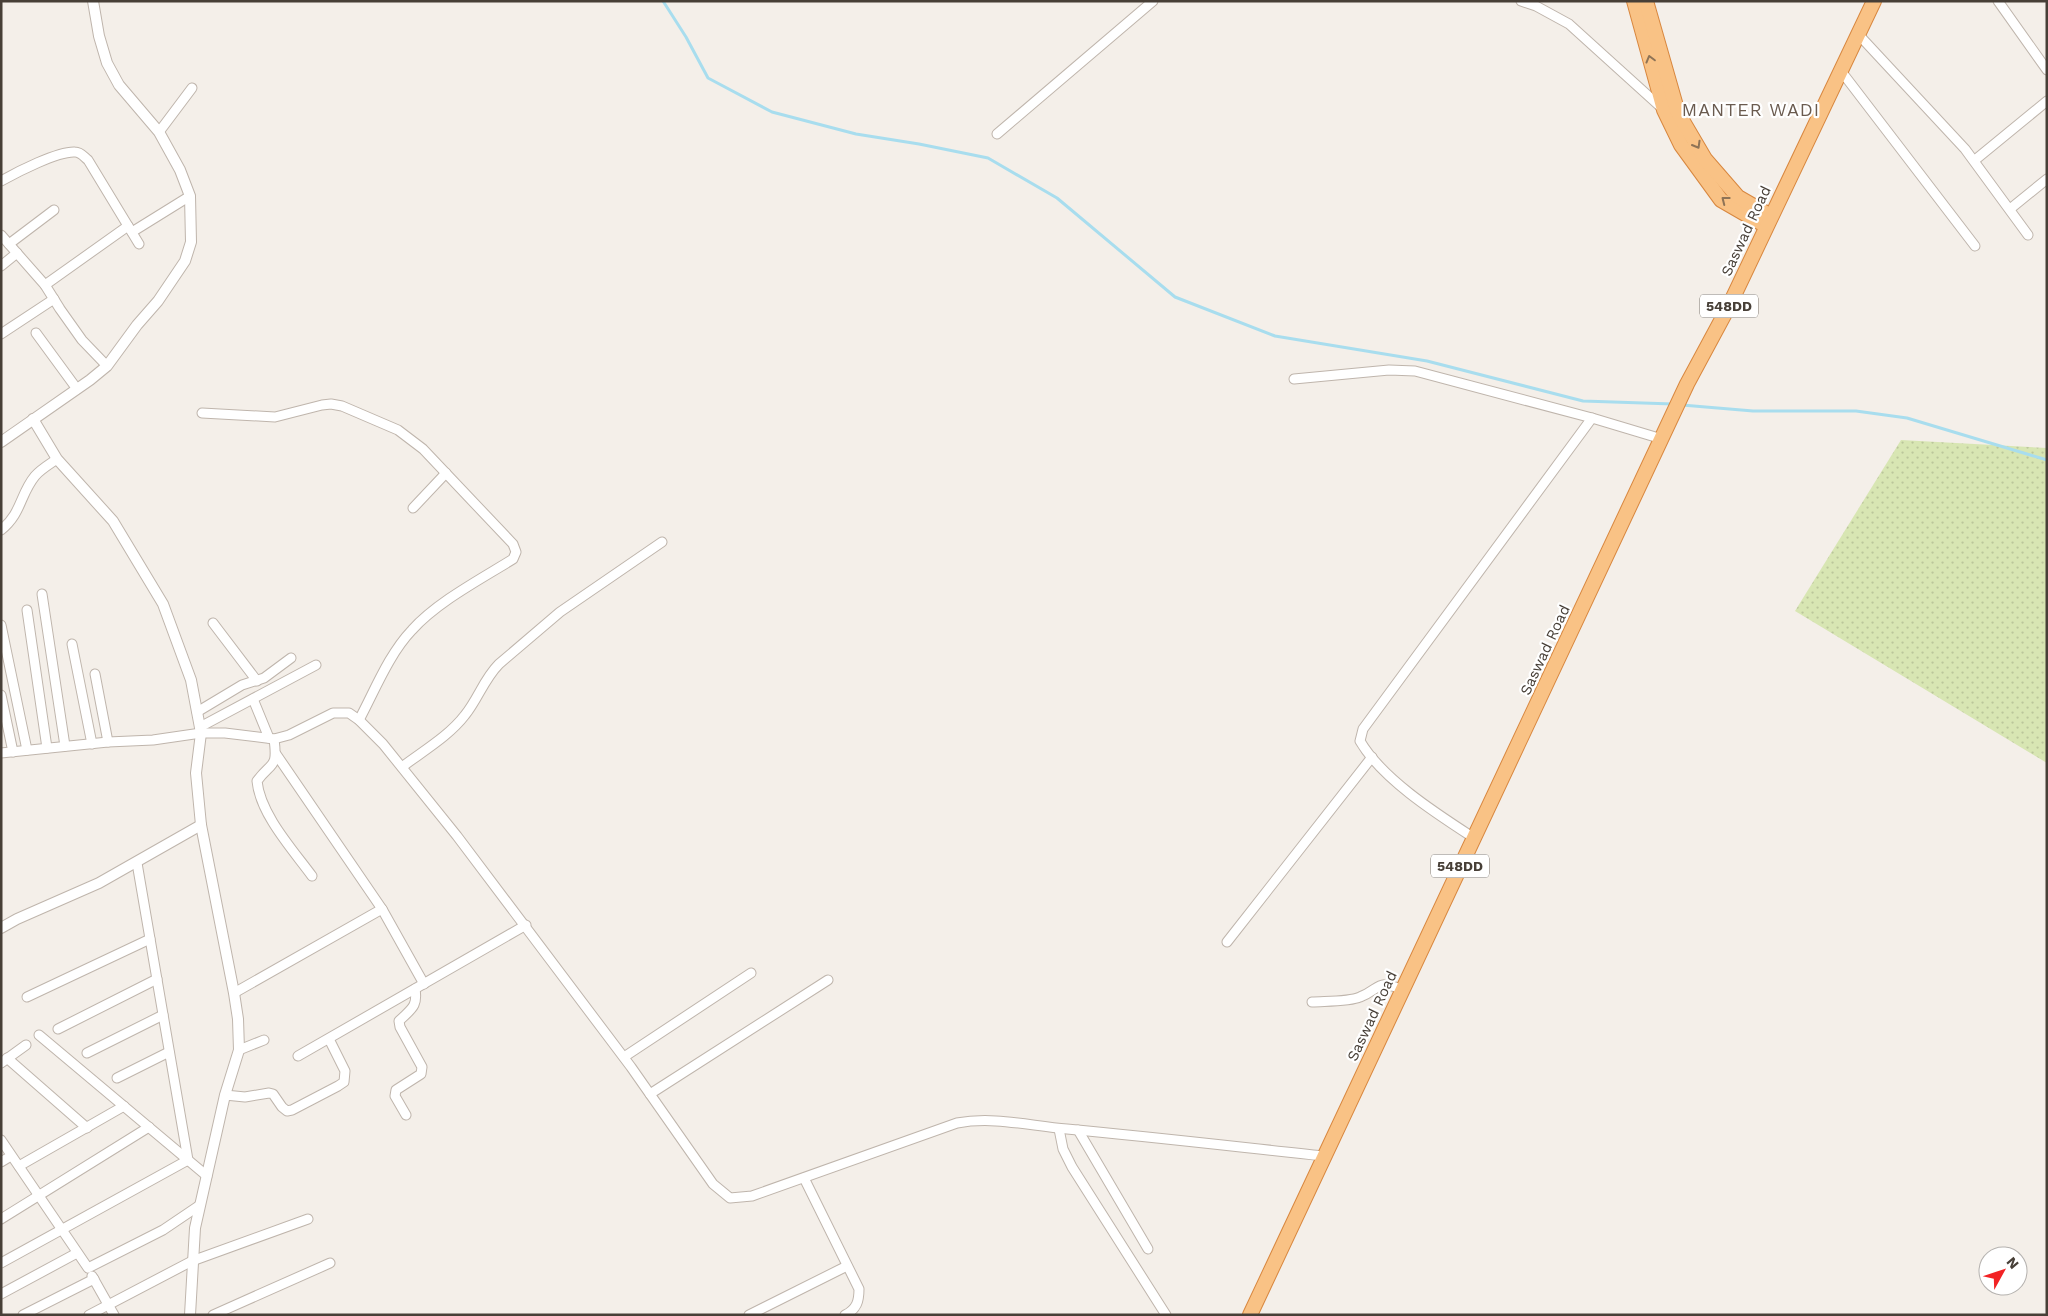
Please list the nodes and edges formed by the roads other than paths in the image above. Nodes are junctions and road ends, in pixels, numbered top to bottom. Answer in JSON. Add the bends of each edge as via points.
{"nodes":[{"id":1,"x":93,"y":1,"type":"edge"},
{"id":2,"x":1153,"y":1,"type":"edge"},
{"id":3,"x":1521,"y":1,"type":"edge"},
{"id":4,"x":1634,"y":1,"type":"edge"},
{"id":5,"x":1646,"y":1,"type":"edge"},
{"id":6,"x":1874,"y":1,"type":"edge"},
{"id":7,"x":1998,"y":1,"type":"edge"},
{"id":8,"x":1858,"y":34,"type":"junction"},
{"id":9,"x":2047,"y":70,"type":"edge"},
{"id":10,"x":1841,"y":71,"type":"junction"},
{"id":11,"x":192,"y":88,"type":"dead end"},
{"id":12,"x":2047,"y":101,"type":"edge"},
{"id":13,"x":1670,"y":108,"type":"junction"},
{"id":14,"x":159,"y":132,"type":"junction"},
{"id":15,"x":997,"y":134,"type":"dead end"},
{"id":16,"x":1974,"y":160,"type":"junction"},
{"id":17,"x":2047,"y":179,"type":"edge"},
{"id":18,"x":1,"y":181,"type":"edge"},
{"id":19,"x":190,"y":196,"type":"junction"},
{"id":20,"x":2010,"y":209,"type":"junction"},
{"id":21,"x":54,"y":210,"type":"dead end"},
{"id":22,"x":1769,"y":221,"type":"junction"},
{"id":23,"x":130,"y":229,"type":"junction"},
{"id":24,"x":1,"y":235,"type":"edge"},
{"id":25,"x":2028,"y":235,"type":"dead end"},
{"id":26,"x":9,"y":244,"type":"junction"},
{"id":27,"x":139,"y":244,"type":"dead end"},
{"id":28,"x":1975,"y":246,"type":"dead end"},
{"id":29,"x":17,"y":253,"type":"junction"},
{"id":30,"x":1,"y":266,"type":"edge"},
{"id":31,"x":46,"y":285,"type":"junction"},
{"id":32,"x":54,"y":299,"type":"junction"},
{"id":33,"x":36,"y":333,"type":"dead end"},
{"id":34,"x":1,"y":334,"type":"edge"},
{"id":35,"x":108,"y":366,"type":"junction"},
{"id":36,"x":1294,"y":379,"type":"dead end"},
{"id":37,"x":77,"y":389,"type":"junction"},
{"id":38,"x":202,"y":414,"type":"dead end"},
{"id":39,"x":1592,"y":418,"type":"junction"},
{"id":40,"x":33,"y":419,"type":"junction"},
{"id":41,"x":3,"y":437,"type":"edge"},
{"id":42,"x":1662,"y":440,"type":"junction"},
{"id":43,"x":57,"y":459,"type":"junction"},
{"id":44,"x":446,"y":472,"type":"junction"},
{"id":45,"x":413,"y":508,"type":"dead end"},
{"id":46,"x":1,"y":530,"type":"edge"},
{"id":47,"x":662,"y":542,"type":"dead end"},
{"id":48,"x":42,"y":594,"type":"dead end"},
{"id":49,"x":27,"y":610,"type":"dead end"},
{"id":50,"x":213,"y":623,"type":"dead end"},
{"id":51,"x":1,"y":625,"type":"edge"},
{"id":52,"x":72,"y":644,"type":"dead end"},
{"id":53,"x":292,"y":658,"type":"dead end"},
{"id":54,"x":316,"y":665,"type":"dead end"},
{"id":55,"x":95,"y":674,"type":"dead end"},
{"id":56,"x":257,"y":681,"type":"junction"},
{"id":57,"x":1,"y":695,"type":"edge"},
{"id":58,"x":253,"y":699,"type":"junction"},
{"id":59,"x":197,"y":712,"type":"junction"},
{"id":60,"x":359,"y":720,"type":"junction"},
{"id":61,"x":200,"y":730,"type":"junction"},
{"id":62,"x":272,"y":739,"type":"junction"},
{"id":63,"x":108,"y":742,"type":"junction"},
{"id":64,"x":92,"y":744,"type":"junction"},
{"id":65,"x":65,"y":746,"type":"junction"},
{"id":66,"x":47,"y":748,"type":"junction"},
{"id":67,"x":27,"y":750,"type":"junction"},
{"id":68,"x":13,"y":752,"type":"junction"},
{"id":69,"x":1,"y":753,"type":"edge"},
{"id":70,"x":276,"y":754,"type":"junction"},
{"id":71,"x":1372,"y":757,"type":"junction"},
{"id":72,"x":402,"y":767,"type":"junction"},
{"id":73,"x":200,"y":825,"type":"junction"},
{"id":74,"x":1474,"y":838,"type":"junction"},
{"id":75,"x":137,"y":862,"type":"junction"},
{"id":76,"x":312,"y":876,"type":"dead end"},
{"id":77,"x":382,"y":909,"type":"junction"},
{"id":78,"x":526,"y":925,"type":"junction"},
{"id":79,"x":1,"y":928,"type":"edge"},
{"id":80,"x":150,"y":939,"type":"junction"},
{"id":81,"x":1226,"y":942,"type":"dead end"},
{"id":82,"x":751,"y":973,"type":"dead end"},
{"id":83,"x":157,"y":979,"type":"junction"},
{"id":84,"x":828,"y":980,"type":"dead end"},
{"id":85,"x":424,"y":984,"type":"junction"},
{"id":86,"x":415,"y":989,"type":"junction"},
{"id":87,"x":1403,"y":990,"type":"junction"},
{"id":88,"x":234,"y":993,"type":"junction"},
{"id":89,"x":27,"y":998,"type":"dead end"},
{"id":90,"x":1312,"y":1002,"type":"dead end"},
{"id":91,"x":163,"y":1015,"type":"junction"},
{"id":92,"x":58,"y":1029,"type":"dead end"},
{"id":93,"x":39,"y":1035,"type":"dead end"},
{"id":94,"x":329,"y":1038,"type":"junction"},
{"id":95,"x":264,"y":1040,"type":"dead end"},
{"id":96,"x":26,"y":1045,"type":"dead end"},
{"id":97,"x":238,"y":1050,"type":"junction"},
{"id":98,"x":169,"y":1052,"type":"junction"},
{"id":99,"x":87,"y":1053,"type":"dead end"},
{"id":100,"x":298,"y":1056,"type":"dead end"},
{"id":101,"x":624,"y":1057,"type":"junction"},
{"id":102,"x":4,"y":1060,"type":"edge"},
{"id":103,"x":117,"y":1078,"type":"dead end"},
{"id":104,"x":650,"y":1094,"type":"junction"},
{"id":105,"x":225,"y":1095,"type":"junction"},
{"id":106,"x":124,"y":1106,"type":"junction"},
{"id":107,"x":406,"y":1115,"type":"dead end"},
{"id":108,"x":149,"y":1127,"type":"junction"},
{"id":109,"x":87,"y":1128,"type":"junction"},
{"id":110,"x":1060,"y":1129,"type":"junction"},
{"id":111,"x":1078,"y":1130,"type":"junction"},
{"id":112,"x":1,"y":1140,"type":"edge"},
{"id":113,"x":12,"y":1156,"type":"junction"},
{"id":114,"x":1324,"y":1156,"type":"junction"},
{"id":115,"x":188,"y":1160,"type":"junction"},
{"id":116,"x":1,"y":1162,"type":"edge"},
{"id":117,"x":19,"y":1166,"type":"junction"},
{"id":118,"x":207,"y":1176,"type":"junction"},
{"id":119,"x":804,"y":1178,"type":"junction"},
{"id":120,"x":39,"y":1196,"type":"junction"},
{"id":121,"x":200,"y":1205,"type":"junction"},
{"id":122,"x":1,"y":1219,"type":"edge"},
{"id":123,"x":308,"y":1219,"type":"dead end"},
{"id":124,"x":60,"y":1230,"type":"junction"},
{"id":125,"x":1148,"y":1249,"type":"dead end"},
{"id":126,"x":77,"y":1253,"type":"junction"},
{"id":127,"x":192,"y":1261,"type":"junction"},
{"id":128,"x":1,"y":1263,"type":"edge"},
{"id":129,"x":330,"y":1263,"type":"dead end"},
{"id":130,"x":847,"y":1266,"type":"junction"},
{"id":131,"x":88,"y":1268,"type":"junction"},
{"id":132,"x":94,"y":1279,"type":"junction"},
{"id":133,"x":1,"y":1294,"type":"edge"},
{"id":134,"x":108,"y":1304,"type":"junction"},
{"id":135,"x":23,"y":1315,"type":"edge"},
{"id":136,"x":89,"y":1315,"type":"edge"},
{"id":137,"x":114,"y":1315,"type":"edge"},
{"id":138,"x":190,"y":1315,"type":"edge"},
{"id":139,"x":213,"y":1315,"type":"edge"},
{"id":140,"x":749,"y":1315,"type":"edge"},
{"id":141,"x":845,"y":1315,"type":"edge"},
{"id":142,"x":1166,"y":1315,"type":"edge"},
{"id":143,"x":1250,"y":1315,"type":"edge"}],
"edges":[{"from":1,"to":14,"type":"street","via":[[107,63],[119,85]]},
{"from":2,"to":15,"type":"street"},
{"from":3,"to":13,"type":"street","via":[[1570,24]]},
{"from":13,"to":4,"type":"highway","one_way":true},
{"from":5,"to":13,"type":"highway"},
{"from":6,"to":8,"type":"highway","name":"Saswad Road"},
{"from":7,"to":9,"type":"street"},
{"from":8,"to":10,"type":"highway","name":"Saswad Road"},
{"from":8,"to":16,"type":"street"},
{"from":10,"to":22,"type":"highway","name":"Saswad Road"},
{"from":10,"to":28,"type":"street"},
{"from":11,"to":14,"type":"street"},
{"from":12,"to":16,"type":"street"},
{"from":13,"to":22,"type":"highway","via":[[1682,144],[1722,200]]},
{"from":14,"to":19,"type":"street"},
{"from":16,"to":20,"type":"street"},
{"from":17,"to":20,"type":"street"},
{"from":18,"to":23,"type":"street","via":[[29,166],[67,153],[82,154]]},
{"from":19,"to":23,"type":"street"},
{"from":19,"to":35,"type":"street","via":[[191,242],[185,261]]},
{"from":20,"to":25,"type":"street"},
{"from":21,"to":26,"type":"street"},
{"from":22,"to":42,"type":"highway","name":"Saswad Road","number":"548DD"},
{"from":23,"to":27,"type":"street"},
{"from":23,"to":31,"type":"street"},
{"from":24,"to":26,"type":"street"},
{"from":26,"to":29,"type":"street"},
{"from":29,"to":30,"type":"street"},
{"from":29,"to":31,"type":"street"},
{"from":31,"to":32,"type":"street"},
{"from":32,"to":34,"type":"street"},
{"from":32,"to":35,"type":"street","via":[[82,340]]},
{"from":33,"to":37,"type":"street"},
{"from":35,"to":37,"type":"street"},
{"from":36,"to":39,"type":"street","via":[[1415,370]]},
{"from":37,"to":40,"type":"street"},
{"from":38,"to":44,"type":"street","via":[[275,417],[322,405],[342,406],[398,430]]},
{"from":39,"to":42,"type":"street"},
{"from":39,"to":71,"type":"street","via":[[1363,729],[1360,741]]},
{"from":40,"to":41,"type":"street"},
{"from":40,"to":43,"type":"street"},
{"from":42,"to":74,"type":"highway","name":"Saswad Road","number":"548DD"},
{"from":43,"to":46,"type":"street","via":[[35,476],[13,519]]},
{"from":43,"to":59,"type":"street","via":[[113,521],[163,604],[191,680]]},
{"from":44,"to":45,"type":"street"},
{"from":44,"to":60,"type":"street","via":[[514,544],[516,552],[513,559],[430,613],[412,630],[399,646]]},
{"from":47,"to":72,"type":"street","via":[[560,612],[506,658],[491,672],[458,724]]},
{"from":48,"to":65,"type":"street"},
{"from":49,"to":66,"type":"street"},
{"from":50,"to":56,"type":"street"},
{"from":51,"to":67,"type":"street"},
{"from":52,"to":64,"type":"street"},
{"from":53,"to":56,"type":"street"},
{"from":54,"to":58,"type":"street"},
{"from":55,"to":63,"type":"street"},
{"from":56,"to":59,"type":"street","via":[[242,685]]},
{"from":57,"to":68,"type":"street"},
{"from":58,"to":61,"type":"street"},
{"from":58,"to":62,"type":"street"},
{"from":59,"to":61,"type":"street"},
{"from":60,"to":62,"type":"street","via":[[349,713],[333,713],[289,735]]},
{"from":60,"to":72,"type":"street"},
{"from":61,"to":62,"type":"street"},
{"from":61,"to":63,"type":"street","via":[[153,740]]},
{"from":61,"to":73,"type":"street","via":[[196,773]]},
{"from":62,"to":70,"type":"street"},
{"from":63,"to":64,"type":"street"},
{"from":64,"to":65,"type":"street"},
{"from":65,"to":66,"type":"street"},
{"from":66,"to":67,"type":"street"},
{"from":67,"to":68,"type":"street"},
{"from":68,"to":69,"type":"street"},
{"from":70,"to":76,"type":"street","via":[[274,763],[257,781],[257,787],[267,812]]},
{"from":70,"to":77,"type":"street"},
{"from":71,"to":74,"type":"street","via":[[1425,806]]},
{"from":71,"to":81,"type":"street"},
{"from":72,"to":78,"type":"street"},
{"from":73,"to":75,"type":"street"},
{"from":73,"to":88,"type":"street"},
{"from":74,"to":87,"type":"highway","name":"Saswad Road","number":"548DD"},
{"from":75,"to":79,"type":"street"},
{"from":75,"to":80,"type":"street"},
{"from":77,"to":85,"type":"street"},
{"from":77,"to":88,"type":"street"},
{"from":78,"to":85,"type":"street"},
{"from":78,"to":101,"type":"street"},
{"from":80,"to":83,"type":"street"},
{"from":80,"to":89,"type":"street"},
{"from":82,"to":101,"type":"street"},
{"from":83,"to":91,"type":"street"},
{"from":83,"to":92,"type":"street"},
{"from":84,"to":104,"type":"street"},
{"from":85,"to":86,"type":"street"},
{"from":86,"to":94,"type":"street"},
{"from":86,"to":107,"type":"street","via":[[416,1004],[399,1021],[422,1067],[421,1074],[396,1090],[395,1096]]},
{"from":87,"to":90,"type":"street","via":[[1382,984],[1359,998]]},
{"from":87,"to":114,"type":"highway","name":"Saswad Road","number":"548DD"},
{"from":88,"to":97,"type":"street"},
{"from":91,"to":98,"type":"street"},
{"from":91,"to":99,"type":"street"},
{"from":93,"to":106,"type":"street"},
{"from":94,"to":100,"type":"street"},
{"from":94,"to":105,"type":"street","via":[[345,1071],[344,1082],[338,1086],[287,1111],[269,1092],[245,1097]]},
{"from":95,"to":97,"type":"street"},
{"from":96,"to":102,"type":"street"},
{"from":97,"to":105,"type":"street"},
{"from":98,"to":103,"type":"street"},
{"from":98,"to":115,"type":"street"},
{"from":101,"to":104,"type":"street"},
{"from":102,"to":109,"type":"street"},
{"from":104,"to":119,"type":"street","via":[[713,1184],[730,1198],[752,1196]]},
{"from":105,"to":118,"type":"street"},
{"from":106,"to":108,"type":"street"},
{"from":106,"to":109,"type":"street"},
{"from":108,"to":115,"type":"street"},
{"from":108,"to":120,"type":"street"},
{"from":109,"to":117,"type":"street"},
{"from":110,"to":111,"type":"street"},
{"from":110,"to":119,"type":"street","via":[[992,1120],[958,1123]]},
{"from":110,"to":142,"type":"street","via":[[1063,1149],[1072,1167]]},
{"from":111,"to":114,"type":"street"},
{"from":111,"to":125,"type":"street"},
{"from":112,"to":113,"type":"street"},
{"from":113,"to":116,"type":"street"},
{"from":113,"to":117,"type":"street"},
{"from":114,"to":143,"type":"highway","name":"Saswad Road","number":"548DD"},
{"from":115,"to":118,"type":"street"},
{"from":115,"to":124,"type":"street"},
{"from":117,"to":120,"type":"street"},
{"from":118,"to":121,"type":"street"},
{"from":119,"to":130,"type":"street"},
{"from":120,"to":122,"type":"street"},
{"from":120,"to":124,"type":"street"},
{"from":121,"to":127,"type":"street"},
{"from":121,"to":131,"type":"street","via":[[163,1230]]},
{"from":123,"to":127,"type":"street"},
{"from":124,"to":126,"type":"street"},
{"from":124,"to":128,"type":"street"},
{"from":126,"to":131,"type":"street"},
{"from":126,"to":133,"type":"street"},
{"from":127,"to":134,"type":"street"},
{"from":127,"to":138,"type":"street"},
{"from":129,"to":139,"type":"street"},
{"from":130,"to":140,"type":"street"},
{"from":130,"to":141,"type":"street","via":[[859,1289],[858,1302]]},
{"from":131,"to":132,"type":"street"},
{"from":132,"to":134,"type":"street"},
{"from":132,"to":135,"type":"street"},
{"from":134,"to":136,"type":"street"},
{"from":134,"to":137,"type":"street"}]}
